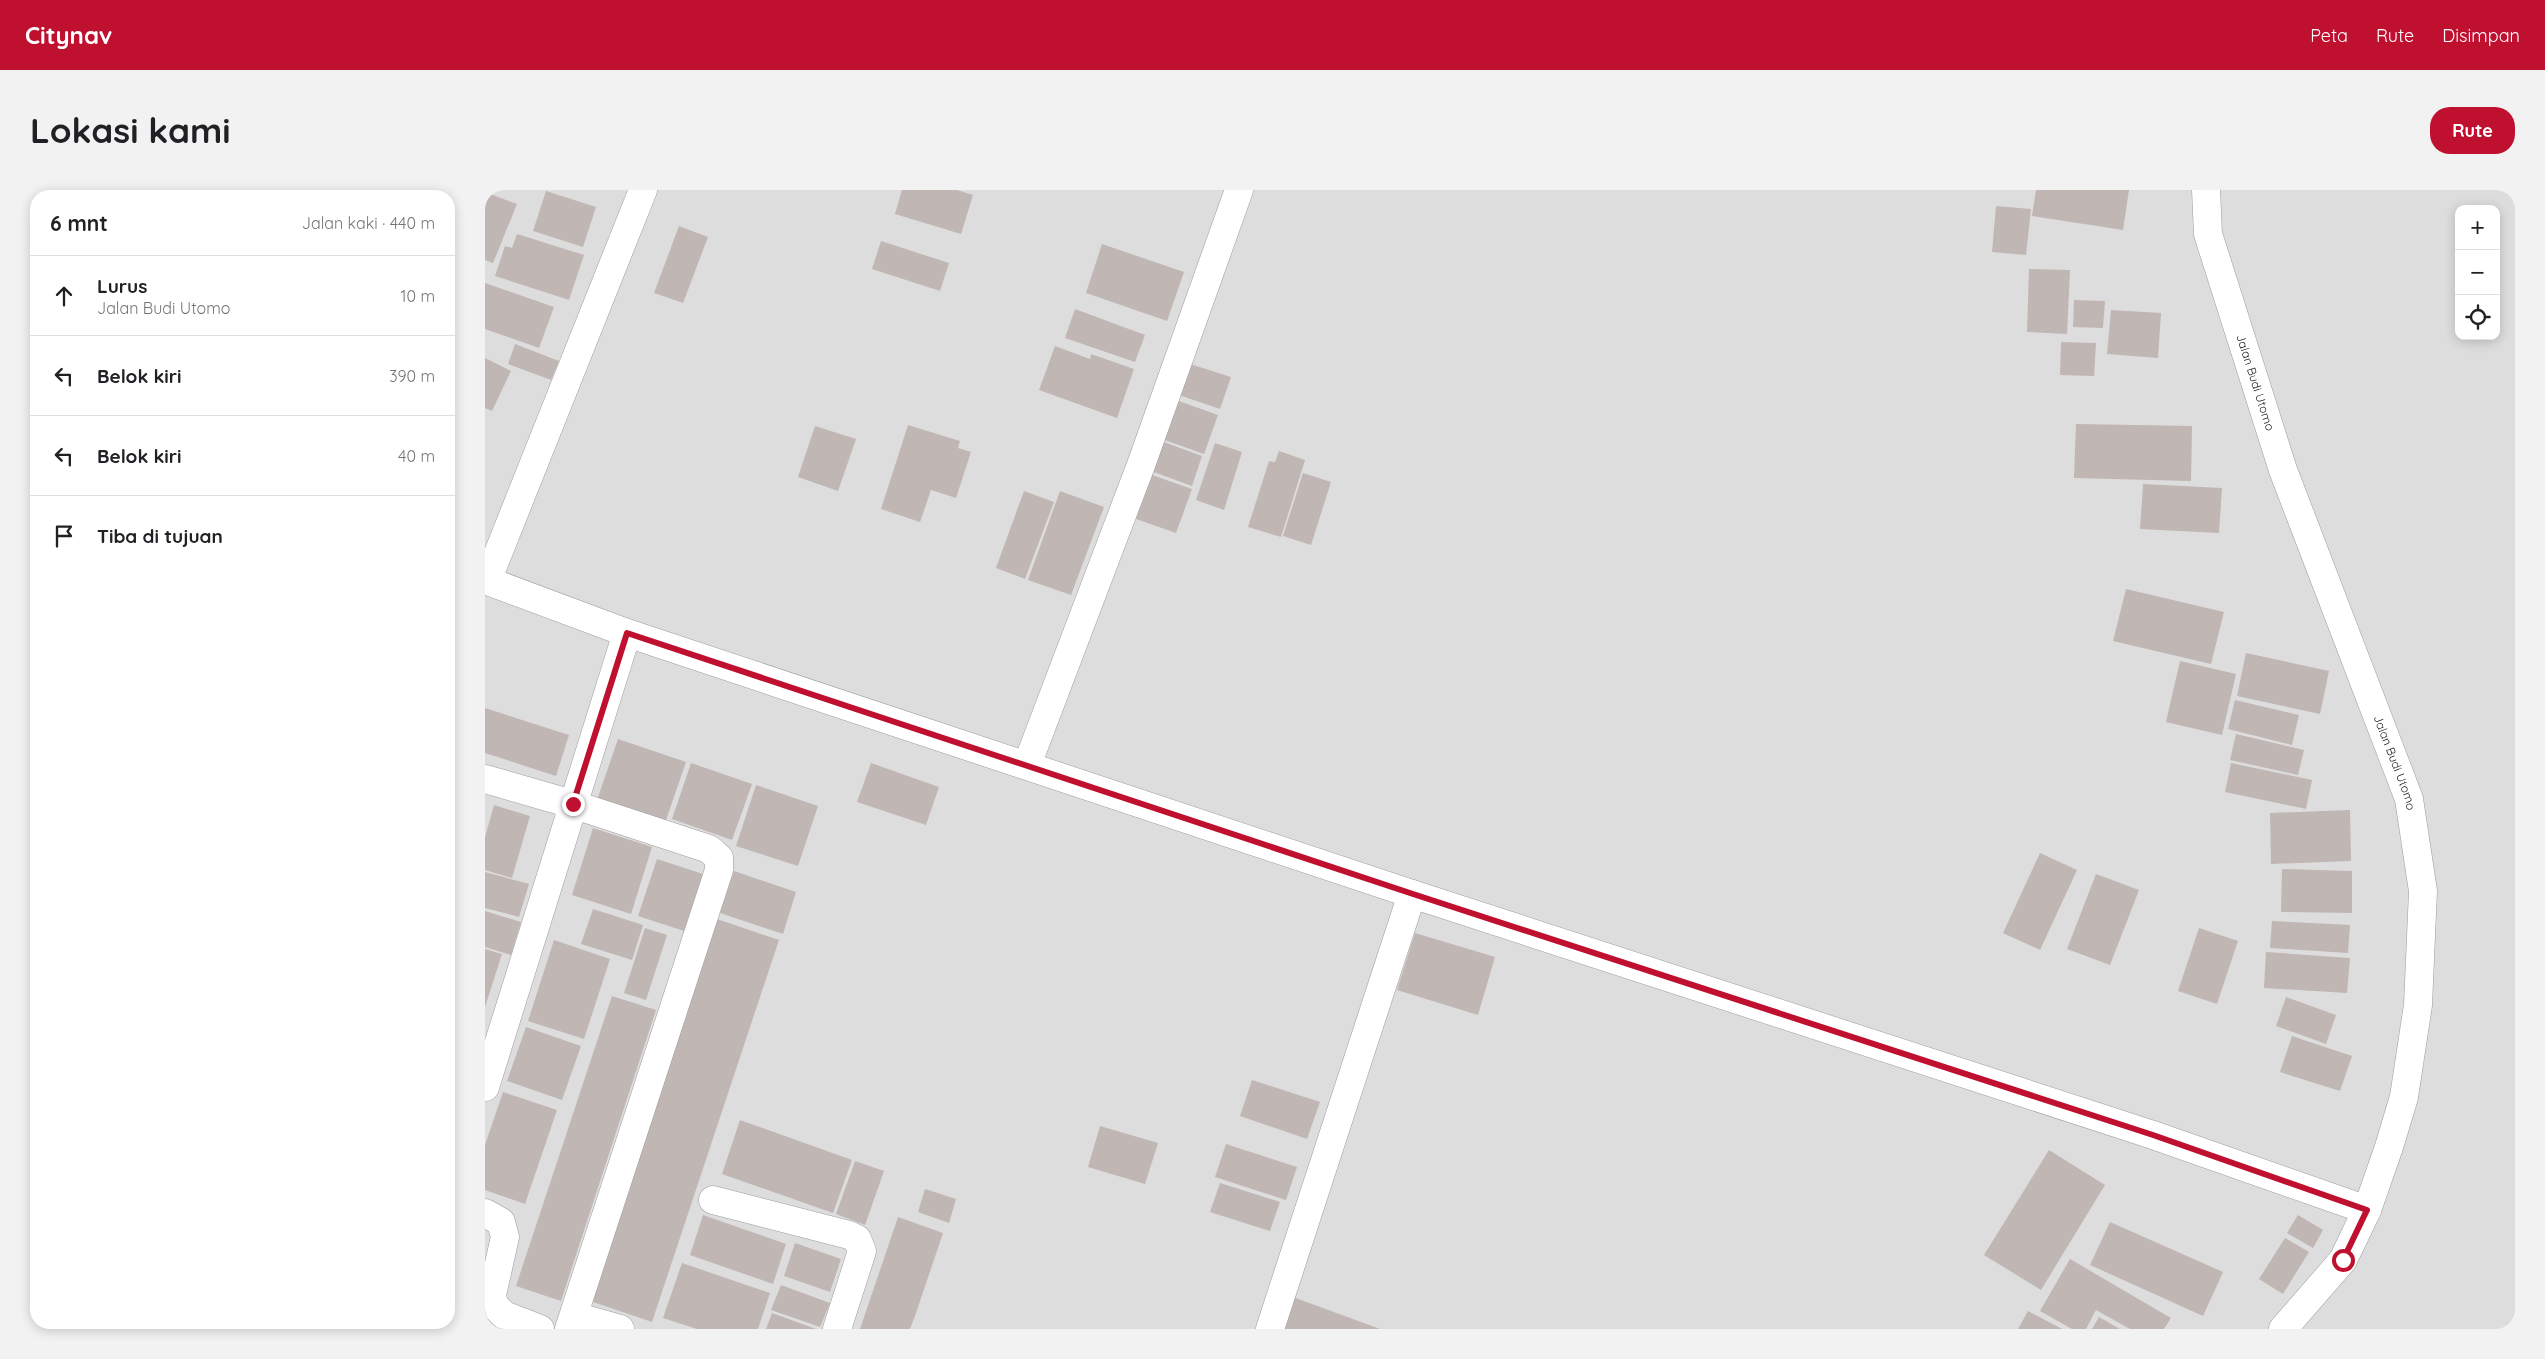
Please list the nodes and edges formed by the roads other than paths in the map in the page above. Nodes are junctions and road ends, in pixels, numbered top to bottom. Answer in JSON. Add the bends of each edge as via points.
{"nodes":[{"id":1,"x":643,"y":190,"type":"edge"},
{"id":2,"x":1239,"y":190,"type":"edge"},
{"id":3,"x":2206,"y":190,"type":"edge"},
{"id":4,"x":486,"y":580,"type":"edge"},
{"id":5,"x":627,"y":633,"type":"junction"},
{"id":6,"x":1027,"y":765,"type":"junction"},
{"id":7,"x":485,"y":779,"type":"edge"},
{"id":8,"x":573,"y":804,"type":"junction"},
{"id":9,"x":1413,"y":894,"type":"junction"},
{"id":10,"x":485,"y":1087,"type":"edge"},
{"id":11,"x":713,"y":1200,"type":"dead end"},
{"id":12,"x":2367,"y":1210,"type":"junction"},
{"id":13,"x":485,"y":1214,"type":"edge"},
{"id":14,"x":572,"y":1322,"type":"edge"},
{"id":15,"x":540,"y":1329,"type":"edge"},
{"id":16,"x":620,"y":1329,"type":"edge"},
{"id":17,"x":837,"y":1329,"type":"edge"},
{"id":18,"x":1270,"y":1329,"type":"edge"},
{"id":19,"x":2283,"y":1329,"type":"edge"}],
"edges":[{"from":1,"to":4,"type":"street"},
{"from":2,"to":6,"type":"street","via":[[1141,465]]},
{"from":3,"to":12,"type":"street","name":"Jalan Budi Utomo","via":[[2208,234],[2283,470],[2409,799],[2412,818],[2423,891],[2418,1005],[2404,1097]]},
{"from":4,"to":5,"type":"street"},
{"from":5,"to":6,"type":"street"},
{"from":5,"to":8,"type":"street"},
{"from":6,"to":9,"type":"street"},
{"from":7,"to":8,"type":"street"},
{"from":8,"to":10,"type":"street"},
{"from":8,"to":14,"type":"street","via":[[709,849],[719,858],[719,870]]},
{"from":9,"to":12,"type":"street","via":[[2153,1135]]},
{"from":9,"to":18,"type":"street"},
{"from":11,"to":17,"type":"street","via":[[857,1239],[862,1251]]},
{"from":12,"to":19,"type":"street","name":"Jalan Budi Utomo","via":[[2343,1260]]},
{"from":13,"to":15,"type":"street","via":[[501,1222],[505,1237],[492,1295],[494,1305],[503,1315]]},
{"from":14,"to":16,"type":"street"}]}
